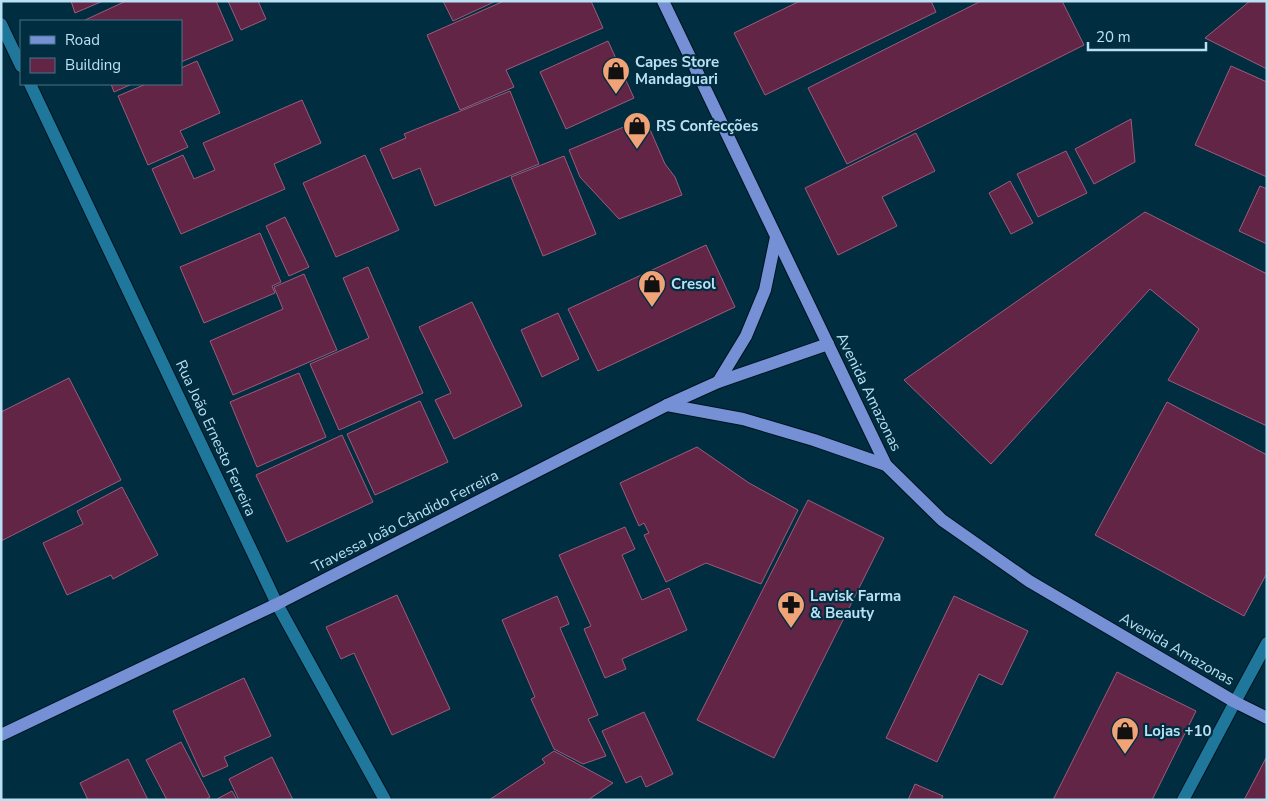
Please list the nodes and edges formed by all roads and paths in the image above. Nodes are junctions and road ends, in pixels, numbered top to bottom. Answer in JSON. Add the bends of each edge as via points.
{"nodes":[{"id":1,"x":663,"y":1,"type":"edge"},
{"id":2,"x":1,"y":24,"type":"edge"},
{"id":3,"x":20,"y":64,"type":"edge"},
{"id":4,"x":30,"y":85,"type":"edge"},
{"id":5,"x":776,"y":237,"type":"junction"},
{"id":6,"x":828,"y":344,"type":"junction"},
{"id":7,"x":718,"y":382,"type":"junction"},
{"id":8,"x":667,"y":405,"type":"junction"},
{"id":9,"x":886,"y":465,"type":"junction"},
{"id":10,"x":277,"y":604,"type":"junction"},
{"id":11,"x":1267,"y":642,"type":"edge"},
{"id":12,"x":1235,"y":702,"type":"junction"},
{"id":13,"x":1267,"y":718,"type":"edge"},
{"id":14,"x":1,"y":735,"type":"edge"},
{"id":15,"x":385,"y":800,"type":"edge"},
{"id":16,"x":1183,"y":800,"type":"edge"}],
"edges":[{"from":1,"to":5,"type":"main road","name":"Avenida Amazonas"},
{"from":2,"to":3,"type":"street"},
{"from":4,"to":10,"type":"street","name":"Rua João Ernesto Ferreira"},
{"from":5,"to":6,"type":"main road","name":"Avenida Amazonas"},
{"from":5,"to":7,"type":"main road","via":[[766,290],[746,336]]},
{"from":6,"to":7,"type":"main road","name":"Travessa João Cândido Ferreira"},
{"from":6,"to":9,"type":"main road","name":"Avenida Amazonas"},
{"from":7,"to":8,"type":"main road","name":"Travessa João Cândido Ferreira"},
{"from":8,"to":9,"type":"main road","via":[[743,419]]},
{"from":8,"to":10,"type":"main road","name":"Travessa João Cândido Ferreira"},
{"from":9,"to":12,"type":"main road","name":"Avenida Amazonas","via":[[942,520],[1029,581]]},
{"from":10,"to":14,"type":"main road","name":"Travessa João Cândido Ferreira"},
{"from":10,"to":15,"type":"street","name":"Rua João Ernesto Ferreira"},
{"from":11,"to":12,"type":"street"},
{"from":12,"to":13,"type":"main road","name":"Avenida Amazonas"},
{"from":12,"to":16,"type":"street"}]}
